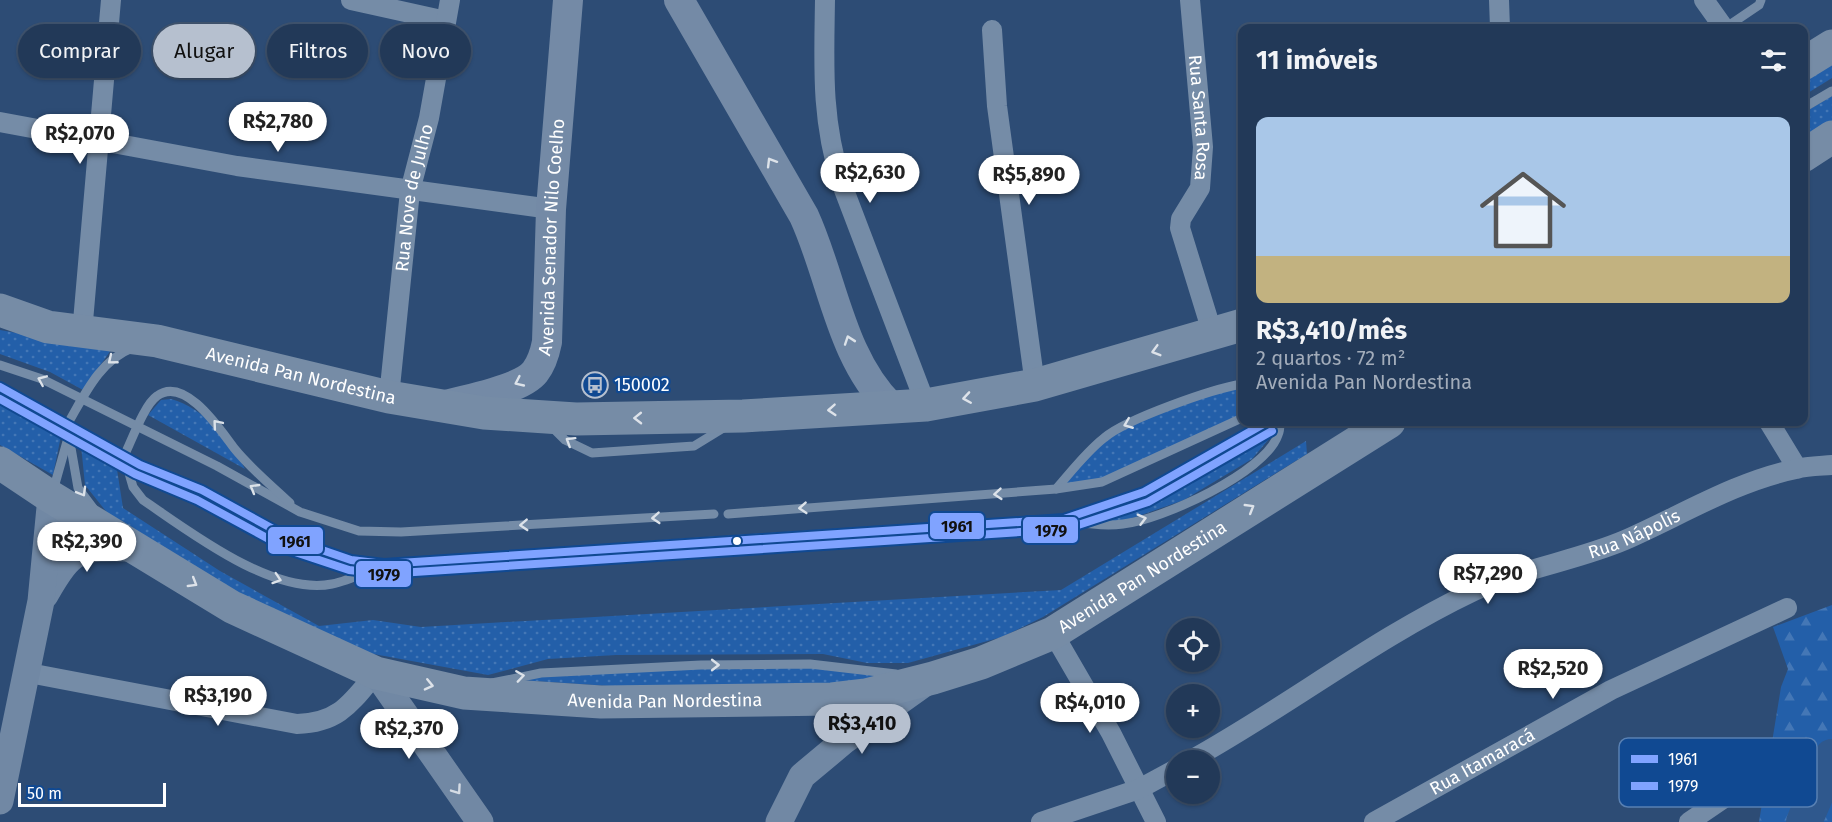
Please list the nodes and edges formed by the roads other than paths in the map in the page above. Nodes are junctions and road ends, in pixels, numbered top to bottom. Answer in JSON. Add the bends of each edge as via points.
{"nodes":[{"id":1,"x":111,"y":0,"type":"edge"},
{"id":2,"x":351,"y":0,"type":"edge"},
{"id":3,"x":450,"y":0,"type":"edge"},
{"id":4,"x":568,"y":0,"type":"edge"},
{"id":5,"x":679,"y":0,"type":"edge"},
{"id":6,"x":825,"y":0,"type":"edge"},
{"id":7,"x":1190,"y":0,"type":"edge"},
{"id":8,"x":1499,"y":0,"type":"edge"},
{"id":9,"x":1704,"y":0,"type":"edge"},
{"id":10,"x":1761,"y":0,"type":"edge"},
{"id":11,"x":446,"y":21,"type":"junction"},
{"id":12,"x":1500,"y":24,"type":"edge"},
{"id":13,"x":1721,"y":24,"type":"edge"},
{"id":14,"x":1730,"y":24,"type":"edge"},
{"id":15,"x":993,"y":30,"type":"dead end"},
{"id":16,"x":1832,"y":46,"type":"edge"},
{"id":17,"x":1808,"y":61,"type":"edge"},
{"id":18,"x":1832,"y":91,"type":"edge"},
{"id":19,"x":1808,"y":105,"type":"edge"},
{"id":20,"x":0,"y":122,"type":"edge"},
{"id":21,"x":1832,"y":138,"type":"edge"},
{"id":22,"x":101,"y":142,"type":"junction"},
{"id":23,"x":1808,"y":153,"type":"edge"},
{"id":24,"x":410,"y":191,"type":"junction"},
{"id":25,"x":551,"y":209,"type":"junction"},
{"id":26,"x":0,"y":310,"type":"edge"},
{"id":27,"x":0,"y":319,"type":"edge"},
{"id":28,"x":48,"y":327,"type":"junction"},
{"id":29,"x":1227,"y":330,"type":"edge"},
{"id":30,"x":82,"y":333,"type":"junction"},
{"id":31,"x":157,"y":341,"type":"junction"},
{"id":32,"x":0,"y":365,"type":"edge"},
{"id":33,"x":1035,"y":385,"type":"junction"},
{"id":34,"x":1238,"y":385,"type":"edge"},
{"id":35,"x":0,"y":387,"type":"edge"},
{"id":36,"x":389,"y":397,"type":"junction"},
{"id":37,"x":82,"y":399,"type":"junction"},
{"id":38,"x":926,"y":405,"type":"junction"},
{"id":39,"x":443,"y":406,"type":"junction"},
{"id":40,"x":891,"y":407,"type":"junction"},
{"id":41,"x":1238,"y":420,"type":"edge"},
{"id":42,"x":67,"y":425,"type":"junction"},
{"id":43,"x":1261,"y":426,"type":"edge"},
{"id":44,"x":1279,"y":426,"type":"edge"},
{"id":45,"x":1343,"y":426,"type":"edge"},
{"id":46,"x":1383,"y":426,"type":"edge"},
{"id":47,"x":1771,"y":426,"type":"edge"},
{"id":48,"x":138,"y":430,"type":"junction"},
{"id":49,"x":69,"y":435,"type":"junction"},
{"id":50,"x":124,"y":456,"type":"junction"},
{"id":51,"x":1333,"y":458,"type":"junction"},
{"id":52,"x":0,"y":463,"type":"edge"},
{"id":53,"x":1832,"y":465,"type":"edge"},
{"id":54,"x":1797,"y":468,"type":"junction"},
{"id":55,"x":1056,"y":489,"type":"junction"},
{"id":56,"x":51,"y":497,"type":"junction"},
{"id":57,"x":300,"y":512,"type":"junction"},
{"id":58,"x":714,"y":514,"type":"dead end"},
{"id":59,"x":728,"y":514,"type":"dead end"},
{"id":60,"x":1064,"y":519,"type":"junction"},
{"id":61,"x":729,"y":540,"type":"dead end"},
{"id":62,"x":715,"y":541,"type":"dead end"},
{"id":63,"x":127,"y":543,"type":"junction"},
{"id":64,"x":384,"y":564,"type":"junction"},
{"id":65,"x":42,"y":601,"type":"junction"},
{"id":66,"x":1787,"y":608,"type":"dead end"},
{"id":67,"x":1053,"y":633,"type":"junction"},
{"id":68,"x":29,"y":673,"type":"junction"},
{"id":69,"x":376,"y":673,"type":"junction"},
{"id":70,"x":933,"y":678,"type":"junction"},
{"id":71,"x":1209,"y":750,"type":"edge"},
{"id":72,"x":1166,"y":774,"type":"edge"},
{"id":73,"x":1139,"y":789,"type":"junction"},
{"id":74,"x":0,"y":801,"type":"edge"},
{"id":75,"x":1711,"y":807,"type":"edge"},
{"id":76,"x":480,"y":822,"type":"edge"},
{"id":77,"x":779,"y":822,"type":"edge"},
{"id":78,"x":1041,"y":822,"type":"edge"},
{"id":79,"x":1156,"y":822,"type":"edge"},
{"id":80,"x":1374,"y":822,"type":"edge"},
{"id":81,"x":1689,"y":822,"type":"edge"}],
"edges":[{"from":1,"to":22,"type":"street"},
{"from":2,"to":11,"type":"street"},
{"from":3,"to":11,"type":"street","name":"Rua Nove de Julho"},
{"from":4,"to":25,"type":"main road","name":"Avenida Senador Nilo Coelho"},
{"from":40,"to":5,"type":"main road","one_way":true,"via":[[870,384],[854,354],[804,216]]},
{"from":6,"to":38,"type":"street","via":[[824,103],[829,145]]},
{"from":7,"to":29,"type":"street","name":"Rua Santa Rosa","via":[[1203,147],[1200,188],[1181,219],[1180,228]]},
{"from":8,"to":12,"type":"street"},
{"from":9,"to":13,"type":"street"},
{"from":10,"to":14,"type":"lane"},
{"from":11,"to":24,"type":"street","name":"Rua Nove de Julho","via":[[429,118]]},
{"from":15,"to":33,"type":"street","via":[[997,106]]},
{"from":16,"to":17,"type":"highway"},
{"from":18,"to":19,"type":"lane"},
{"from":20,"to":22,"type":"street"},
{"from":21,"to":23,"type":"highway"},
{"from":22,"to":24,"type":"street"},
{"from":22,"to":30,"type":"street"},
{"from":24,"to":25,"type":"street"},
{"from":24,"to":36,"type":"street","name":"Rua Nove de Julho"},
{"from":25,"to":39,"type":"main road","name":"Avenida Senador Nilo Coelho","one_way":true,"via":[[547,342],[535,373],[521,383]]},
{"from":26,"to":28,"type":"highway","name":"Avenida Pan Nordestina"},
{"from":27,"to":28,"type":"lane"},
{"from":28,"to":30,"type":"highway","name":"Avenida Pan Nordestina"},
{"from":29,"to":33,"type":"highway","name":"Avenida Pan Nordestina","one_way":true},
{"from":30,"to":31,"type":"highway","name":"Avenida Pan Nordestina"},
{"from":31,"to":36,"type":"highway","name":"Avenida Pan Nordestina"},
{"from":31,"to":37,"type":"lane","one_way":true,"via":[[111,360]]},
{"from":37,"to":32,"type":"lane","one_way":true},
{"from":33,"to":38,"type":"highway","name":"Avenida Pan Nordestina","one_way":true},
{"from":34,"to":55,"type":"lane","one_way":true,"via":[[1201,394],[1104,437]]},
{"from":35,"to":42,"type":"lane"},
{"from":36,"to":39,"type":"highway","name":"Avenida Pan Nordestina"},
{"from":37,"to":42,"type":"lane"},
{"from":37,"to":48,"type":"lane"},
{"from":38,"to":40,"type":"highway","name":"Avenida Pan Nordestina"},
{"from":40,"to":39,"type":"highway","name":"Avenida Pan Nordestina","one_way":true,"via":[[742,416],[543,418]]},
{"from":41,"to":55,"type":"lane","via":[[1102,482]]},
{"from":42,"to":49,"type":"lane"},
{"from":42,"to":50,"type":"lane"},
{"from":43,"to":60,"type":"lane","via":[[1144,492]]},
{"from":60,"to":44,"type":"lane","one_way":true,"via":[[1099,525],[1124,524],[1167,513],[1255,464],[1278,436]]},
{"from":45,"to":51,"type":"highway"},
{"from":46,"to":51,"type":"highway","name":"Avenida Pan Nordestina"},
{"from":47,"to":54,"type":"street"},
{"from":48,"to":50,"type":"lane"},
{"from":57,"to":48,"type":"lane","one_way":true,"via":[[217,466]]},
{"from":57,"to":48,"type":"lane","one_way":true,"via":[[234,447],[220,426],[187,397],[166,391],[158,394],[149,403]]},
{"from":49,"to":56,"type":"lane"},
{"from":49,"to":63,"type":"lane","one_way":true,"via":[[78,488],[102,520]]},
{"from":50,"to":64,"type":"lane","via":[[202,490],[293,540],[351,560]]},
{"from":50,"to":64,"type":"lane","one_way":true,"via":[[134,487],[143,500],[257,572],[286,582],[332,584]]},
{"from":67,"to":51,"type":"highway","name":"Avenida Pan Nordestina","one_way":true},
{"from":52,"to":56,"type":"highway","name":"Avenida Pan Nordestina"},
{"from":53,"to":54,"type":"street","name":"Rua Nápolis"},
{"from":54,"to":71,"type":"street","name":"Rua Nápolis","via":[[1761,479],[1623,541],[1473,591],[1348,662]]},
{"from":55,"to":59,"type":"lane","one_way":true},
{"from":56,"to":63,"type":"highway","name":"Avenida Pan Nordestina"},
{"from":56,"to":65,"type":"main road"},
{"from":58,"to":57,"type":"lane","one_way":true,"via":[[401,532],[359,531]]},
{"from":60,"to":61,"type":"lane"},
{"from":62,"to":64,"type":"lane"},
{"from":63,"to":65,"type":"main road","via":[[71,556]]},
{"from":63,"to":69,"type":"highway","name":"Avenida Pan Nordestina","one_way":true,"via":[[232,607]]},
{"from":65,"to":68,"type":"main road"},
{"from":66,"to":80,"type":"street","name":"Rua Itamaracá","via":[[1611,690]]},
{"from":67,"to":70,"type":"highway","name":"Avenida Pan Nordestina"},
{"from":67,"to":73,"type":"street"},
{"from":68,"to":69,"type":"street","via":[[297,724],[317,723],[335,716]]},
{"from":68,"to":74,"type":"main road"},
{"from":69,"to":70,"type":"highway","name":"Avenida Pan Nordestina","one_way":true,"via":[[465,693],[601,702],[832,699]]},
{"from":69,"to":76,"type":"main road","one_way":true},
{"from":70,"to":77,"type":"main road","via":[[845,740],[802,776]]},
{"from":72,"to":73,"type":"street"},
{"from":73,"to":78,"type":"street"},
{"from":73,"to":79,"type":"street"},
{"from":75,"to":81,"type":"street"}]}
